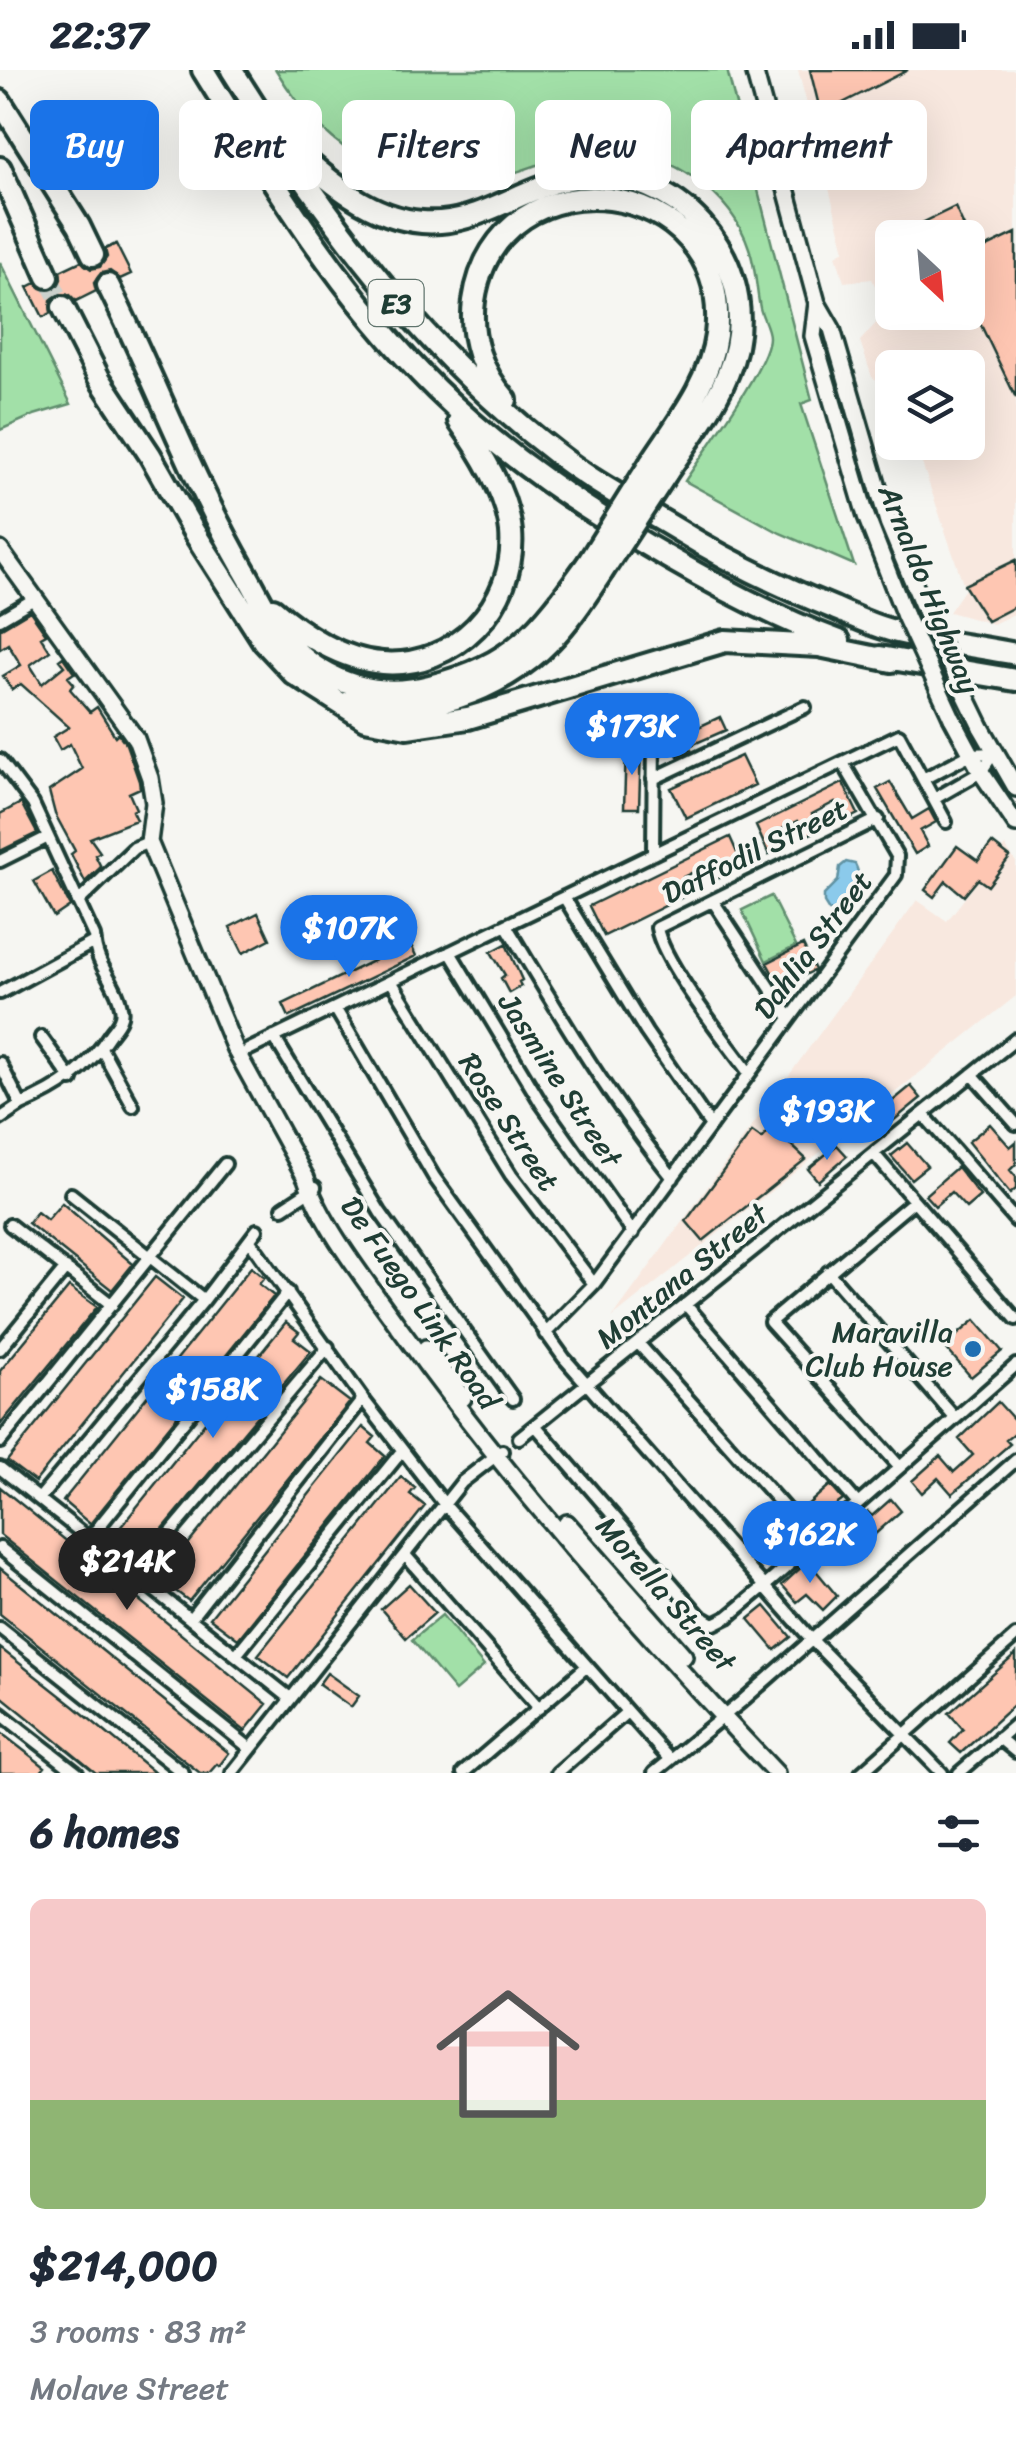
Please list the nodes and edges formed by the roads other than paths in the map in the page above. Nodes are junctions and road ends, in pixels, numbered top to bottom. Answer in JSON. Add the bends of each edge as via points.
{"nodes":[{"id":1,"x":203,"y":70,"type":"edge"},
{"id":2,"x":232,"y":70,"type":"edge"},
{"id":3,"x":754,"y":70,"type":"edge"},
{"id":4,"x":250,"y":100,"type":"edge"},
{"id":5,"x":0,"y":101,"type":"edge"},
{"id":6,"x":0,"y":168,"type":"edge"},
{"id":7,"x":322,"y":175,"type":"edge"},
{"id":8,"x":312,"y":190,"type":"edge"},
{"id":9,"x":93,"y":255,"type":"dead end"},
{"id":10,"x":48,"y":277,"type":"tunnel mouth"},
{"id":11,"x":108,"y":285,"type":"dead end"},
{"id":12,"x":817,"y":304,"type":"junction"},
{"id":13,"x":64,"y":307,"type":"tunnel mouth"},
{"id":14,"x":434,"y":387,"type":"junction"},
{"id":15,"x":559,"y":456,"type":"junction"},
{"id":16,"x":658,"y":468,"type":"junction"},
{"id":17,"x":0,"y":550,"type":"edge"},
{"id":18,"x":595,"y":568,"type":"junction"},
{"id":19,"x":256,"y":590,"type":"junction"},
{"id":20,"x":34,"y":599,"type":"junction"},
{"id":21,"x":0,"y":619,"type":"edge"},
{"id":22,"x":1016,"y":654,"type":"edge"},
{"id":23,"x":892,"y":661,"type":"junction"},
{"id":24,"x":1016,"y":680,"type":"edge"},
{"id":25,"x":319,"y":691,"type":"junction"},
{"id":26,"x":804,"y":707,"type":"dead end"},
{"id":27,"x":654,"y":730,"type":"dead end"},
{"id":28,"x":994,"y":752,"type":"junction"},
{"id":29,"x":971,"y":754,"type":"junction"},
{"id":30,"x":843,"y":762,"type":"junction"},
{"id":31,"x":2,"y":767,"type":"edge"},
{"id":32,"x":981,"y":772,"type":"junction"},
{"id":33,"x":653,"y":779,"type":"junction"},
{"id":34,"x":923,"y":779,"type":"junction"},
{"id":35,"x":1016,"y":788,"type":"edge"},
{"id":36,"x":934,"y":798,"type":"junction"},
{"id":37,"x":878,"y":819,"type":"junction"},
{"id":38,"x":946,"y":822,"type":"dead end"},
{"id":39,"x":1016,"y":824,"type":"edge"},
{"id":40,"x":48,"y":838,"type":"junction"},
{"id":41,"x":149,"y":842,"type":"junction"},
{"id":42,"x":653,"y":854,"type":"junction"},
{"id":43,"x":0,"y":861,"type":"edge"},
{"id":44,"x":564,"y":897,"type":"junction"},
{"id":45,"x":713,"y":901,"type":"junction"},
{"id":46,"x":78,"y":902,"type":"junction"},
{"id":47,"x":506,"y":925,"type":"junction"},
{"id":48,"x":94,"y":942,"type":"junction"},
{"id":49,"x":450,"y":952,"type":"junction"},
{"id":50,"x":391,"y":981,"type":"junction"},
{"id":51,"x":0,"y":994,"type":"edge"},
{"id":52,"x":334,"y":1008,"type":"junction"},
{"id":53,"x":790,"y":1018,"type":"junction"},
{"id":54,"x":42,"y":1037,"type":"dead end"},
{"id":55,"x":274,"y":1037,"type":"junction"},
{"id":56,"x":1016,"y":1040,"type":"edge"},
{"id":57,"x":101,"y":1048,"type":"junction"},
{"id":58,"x":248,"y":1050,"type":"dead end"},
{"id":59,"x":0,"y":1063,"type":"edge"},
{"id":60,"x":749,"y":1073,"type":"junction"},
{"id":61,"x":972,"y":1074,"type":"junction"},
{"id":62,"x":72,"y":1080,"type":"junction"},
{"id":63,"x":20,"y":1105,"type":"junction"},
{"id":64,"x":133,"y":1106,"type":"dead end"},
{"id":65,"x":923,"y":1114,"type":"junction"},
{"id":66,"x":0,"y":1119,"type":"edge"},
{"id":67,"x":1016,"y":1124,"type":"edge"},
{"id":68,"x":710,"y":1126,"type":"junction"},
{"id":69,"x":874,"y":1154,"type":"junction"},
{"id":70,"x":225,"y":1164,"type":"dead end"},
{"id":71,"x":672,"y":1178,"type":"junction"},
{"id":72,"x":311,"y":1185,"type":"junction"},
{"id":73,"x":71,"y":1194,"type":"dead end"},
{"id":74,"x":914,"y":1201,"type":"junction"},
{"id":75,"x":283,"y":1208,"type":"dead end"},
{"id":76,"x":1016,"y":1221,"type":"edge"},
{"id":77,"x":10,"y":1225,"type":"dead end"},
{"id":78,"x":633,"y":1233,"type":"junction"},
{"id":79,"x":150,"y":1257,"type":"junction"},
{"id":80,"x":66,"y":1268,"type":"junction"},
{"id":81,"x":828,"y":1272,"type":"junction"},
{"id":82,"x":594,"y":1284,"type":"junction"},
{"id":83,"x":288,"y":1292,"type":"junction"},
{"id":84,"x":204,"y":1300,"type":"junction"},
{"id":85,"x":686,"y":1304,"type":"junction"},
{"id":86,"x":112,"y":1305,"type":"junction"},
{"id":87,"x":1016,"y":1320,"type":"edge"},
{"id":88,"x":545,"y":1334,"type":"junction"},
{"id":89,"x":638,"y":1343,"type":"junction"},
{"id":90,"x":328,"y":1347,"type":"junction"},
{"id":91,"x":0,"y":1349,"type":"edge"},
{"id":92,"x":1016,"y":1365,"type":"edge"},
{"id":93,"x":587,"y":1383,"type":"junction"},
{"id":94,"x":363,"y":1399,"type":"junction"},
{"id":95,"x":513,"y":1399,"type":"dead end"},
{"id":96,"x":955,"y":1418,"type":"junction"},
{"id":97,"x":535,"y":1426,"type":"junction"},
{"id":98,"x":519,"y":1438,"type":"dead end"},
{"id":99,"x":0,"y":1442,"type":"edge"},
{"id":100,"x":402,"y":1451,"type":"junction"},
{"id":101,"x":499,"y":1454,"type":"junction"},
{"id":102,"x":1016,"y":1460,"type":"edge"},
{"id":103,"x":0,"y":1468,"type":"edge"},
{"id":104,"x":900,"y":1468,"type":"junction"},
{"id":105,"x":39,"y":1499,"type":"junction"},
{"id":106,"x":858,"y":1504,"type":"junction"},
{"id":107,"x":446,"y":1505,"type":"junction"},
{"id":108,"x":89,"y":1538,"type":"junction"},
{"id":109,"x":815,"y":1542,"type":"junction"},
{"id":110,"x":0,"y":1548,"type":"edge"},
{"id":111,"x":405,"y":1556,"type":"junction"},
{"id":112,"x":135,"y":1575,"type":"junction"},
{"id":113,"x":765,"y":1586,"type":"junction"},
{"id":114,"x":190,"y":1619,"type":"junction"},
{"id":115,"x":0,"y":1628,"type":"edge"},
{"id":116,"x":1016,"y":1636,"type":"edge"},
{"id":117,"x":812,"y":1640,"type":"junction"},
{"id":118,"x":236,"y":1656,"type":"junction"},
{"id":119,"x":586,"y":1667,"type":"junction"},
{"id":120,"x":290,"y":1698,"type":"junction"},
{"id":121,"x":539,"y":1708,"type":"junction"},
{"id":122,"x":627,"y":1712,"type":"junction"},
{"id":123,"x":0,"y":1713,"type":"edge"},
{"id":124,"x":728,"y":1714,"type":"junction"},
{"id":125,"x":1016,"y":1724,"type":"edge"},
{"id":126,"x":904,"y":1734,"type":"junction"},
{"id":127,"x":999,"y":1738,"type":"junction"},
{"id":128,"x":252,"y":1749,"type":"junction"},
{"id":129,"x":1016,"y":1752,"type":"edge"},
{"id":130,"x":670,"y":1760,"type":"junction"},
{"id":131,"x":77,"y":1773,"type":"edge"},
{"id":132,"x":183,"y":1773,"type":"edge"},
{"id":133,"x":232,"y":1773,"type":"edge"},
{"id":134,"x":464,"y":1773,"type":"edge"},
{"id":135,"x":557,"y":1773,"type":"edge"},
{"id":136,"x":654,"y":1773,"type":"edge"},
{"id":137,"x":776,"y":1773,"type":"edge"},
{"id":138,"x":789,"y":1773,"type":"edge"},
{"id":139,"x":860,"y":1773,"type":"edge"},
{"id":140,"x":942,"y":1773,"type":"edge"},
{"id":141,"x":959,"y":1773,"type":"edge"}],
"edges":[{"from":1,"to":14,"type":"highway","number":"E3","via":[[338,276]]},
{"from":2,"to":4,"type":"highway","number":"E3"},
{"from":3,"to":12,"type":"street","name":"Arnaldo Highway"},
{"from":5,"to":9,"type":"highway"},
{"from":6,"to":10,"type":"highway"},
{"from":7,"to":16,"type":"highway","via":[[350,196],[403,219],[438,223],[495,209],[553,183],[599,176],[644,184],[696,216],[730,269],[738,334],[717,395]]},
{"from":8,"to":15,"type":"highway","number":"E3","via":[[439,350]]},
{"from":11,"to":19,"type":"highway","via":[[207,504]]},
{"from":12,"to":28,"type":"street","name":"Arnaldo Highway","bridge":true,"via":[[832,329],[888,522]]},
{"from":12,"to":29,"type":"street","name":"Arnaldo Highway","bridge":true,"via":[[813,336],[866,516]]},
{"from":13,"to":25,"type":"highway","via":[[99,378],[250,623],[284,665]]},
{"from":14,"to":19,"type":"highway","via":[[482,456],[509,520],[509,566],[486,617],[439,653],[381,663],[340,652],[297,629]]},
{"from":14,"to":23,"type":"highway","number":"E3","via":[[594,515],[786,622]]},
{"from":15,"to":16,"type":"highway","via":[[498,391],[483,365],[474,332],[476,292],[490,256],[517,224],[559,202],[601,196],[642,206],[678,229],[704,263],[713,291],[716,334],[708,364]]},
{"from":15,"to":22,"type":"highway","number":"E3","via":[[722,557],[796,593],[888,630]]},
{"from":16,"to":18,"type":"highway","bridge":true},
{"from":17,"to":20,"type":"street","name":"De Fuego Link Road"},
{"from":18,"to":19,"type":"highway","via":[[519,648],[463,676],[400,692],[355,687],[321,670],[291,646]]},
{"from":18,"to":25,"type":"highway","via":[[550,642],[478,688],[434,704],[389,709]]},
{"from":20,"to":21,"type":"street"},
{"from":20,"to":41,"type":"street","name":"De Fuego Link Road","via":[[136,739],[154,803]]},
{"from":23,"to":24,"type":"highway"},
{"from":23,"to":25,"type":"highway","via":[[819,646],[725,641],[504,709],[420,726],[373,722]]},
{"from":26,"to":33,"type":"street"},
{"from":27,"to":33,"type":"street"},
{"from":28,"to":29,"type":"street"},
{"from":28,"to":32,"type":"street"},
{"from":28,"to":35,"type":"street","name":"Arnaldo Highway"},
{"from":29,"to":32,"type":"street","name":"Arnaldo Highway"},
{"from":29,"to":34,"type":"street"},
{"from":30,"to":34,"type":"street","via":[[899,735]]},
{"from":30,"to":37,"type":"street","name":"Dahlia Street"},
{"from":30,"to":42,"type":"street"},
{"from":31,"to":40,"type":"street","via":[[33,804]]},
{"from":32,"to":36,"type":"street"},
{"from":32,"to":39,"type":"street","name":"Arnaldo Highway"},
{"from":33,"to":42,"type":"street"},
{"from":34,"to":36,"type":"street"},
{"from":36,"to":38,"type":"street"},
{"from":37,"to":45,"type":"street","name":"Daffodil Street"},
{"from":37,"to":53,"type":"street","name":"Dahlia Street","via":[[898,856],[896,876]]},
{"from":40,"to":43,"type":"street"},
{"from":40,"to":46,"type":"street"},
{"from":41,"to":46,"type":"street","via":[[134,848]]},
{"from":41,"to":72,"type":"street","name":"De Fuego Link Road","via":[[236,1048]]},
{"from":42,"to":44,"type":"street"},
{"from":44,"to":47,"type":"street"},
{"from":44,"to":68,"type":"street"},
{"from":45,"to":53,"type":"street"},
{"from":45,"to":60,"type":"street","name":"Daffodil Street","via":[[656,930]]},
{"from":46,"to":48,"type":"street"},
{"from":47,"to":49,"type":"street"},
{"from":47,"to":71,"type":"street","via":[[592,1068]]},
{"from":48,"to":51,"type":"street"},
{"from":48,"to":57,"type":"street","via":[[122,1016]]},
{"from":49,"to":50,"type":"street"},
{"from":49,"to":78,"type":"street","name":"Jasmine Street","via":[[540,1103]]},
{"from":50,"to":52,"type":"street"},
{"from":50,"to":82,"type":"street","name":"Rose Street","via":[[511,1175]]},
{"from":52,"to":55,"type":"street"},
{"from":52,"to":88,"type":"street","via":[[434,1176]]},
{"from":53,"to":60,"type":"street","name":"Dahlia Street"},
{"from":54,"to":62,"type":"street"},
{"from":55,"to":58,"type":"street"},
{"from":55,"to":95,"type":"street","via":[[380,1212]]},
{"from":56,"to":61,"type":"street","name":"Montana Street"},
{"from":57,"to":62,"type":"street"},
{"from":57,"to":64,"type":"street"},
{"from":59,"to":63,"type":"street"},
{"from":60,"to":68,"type":"street","name":"Dahlia Street"},
{"from":61,"to":65,"type":"street","name":"Montana Street"},
{"from":61,"to":67,"type":"street"},
{"from":62,"to":63,"type":"street"},
{"from":63,"to":66,"type":"street"},
{"from":65,"to":69,"type":"street","name":"Montana Street"},
{"from":65,"to":76,"type":"street"},
{"from":68,"to":71,"type":"street","name":"Dahlia Street"},
{"from":69,"to":74,"type":"street"},
{"from":69,"to":85,"type":"street","name":"Montana Street"},
{"from":70,"to":79,"type":"street"},
{"from":71,"to":78,"type":"street","name":"Dahlia Street"},
{"from":72,"to":75,"type":"street"},
{"from":72,"to":101,"type":"street","name":"De Fuego Link Road"},
{"from":73,"to":79,"type":"street"},
{"from":74,"to":81,"type":"street"},
{"from":74,"to":87,"type":"street"},
{"from":77,"to":80,"type":"street"},
{"from":78,"to":82,"type":"street","name":"Dahlia Street"},
{"from":79,"to":84,"type":"street"},
{"from":79,"to":86,"type":"street"},
{"from":80,"to":86,"type":"street"},
{"from":80,"to":91,"type":"street"},
{"from":81,"to":96,"type":"street"},
{"from":81,"to":104,"type":"street","via":[[770,1322]]},
{"from":82,"to":88,"type":"street","name":"Dahlia Street"},
{"from":83,"to":84,"type":"street","via":[[253,1236]]},
{"from":83,"to":90,"type":"street"},
{"from":83,"to":108,"type":"street"},
{"from":84,"to":105,"type":"street"},
{"from":85,"to":89,"type":"street","name":"Montana Street"},
{"from":85,"to":106,"type":"street"},
{"from":86,"to":99,"type":"street"},
{"from":88,"to":93,"type":"street"},
{"from":89,"to":93,"type":"street","name":"Montana Street"},
{"from":89,"to":109,"type":"street"},
{"from":90,"to":94,"type":"street"},
{"from":90,"to":112,"type":"street"},
{"from":92,"to":96,"type":"street"},
{"from":93,"to":97,"type":"street","name":"Montana Street"},
{"from":93,"to":113,"type":"street"},
{"from":94,"to":100,"type":"street"},
{"from":94,"to":114,"type":"street"},
{"from":96,"to":104,"type":"street"},
{"from":97,"to":98,"type":"street","name":"Montana Street"},
{"from":97,"to":113,"type":"street","via":[[700,1616],[714,1624]]},
{"from":100,"to":107,"type":"street"},
{"from":100,"to":118,"type":"street"},
{"from":101,"to":107,"type":"street","via":[[462,1482]]},
{"from":101,"to":124,"type":"street","name":"Morella Street"},
{"from":102,"to":117,"type":"street"},
{"from":103,"to":105,"type":"street"},
{"from":104,"to":106,"type":"street"},
{"from":105,"to":108,"type":"street"},
{"from":106,"to":109,"type":"street"},
{"from":107,"to":111,"type":"street"},
{"from":107,"to":119,"type":"street"},
{"from":108,"to":112,"type":"street"},
{"from":109,"to":113,"type":"street"},
{"from":110,"to":128,"type":"street"},
{"from":111,"to":120,"type":"street"},
{"from":111,"to":121,"type":"street"},
{"from":112,"to":114,"type":"street"},
{"from":113,"to":117,"type":"street"},
{"from":114,"to":118,"type":"street"},
{"from":115,"to":132,"type":"street"},
{"from":116,"to":126,"type":"street"},
{"from":117,"to":124,"type":"street"},
{"from":117,"to":126,"type":"street"},
{"from":118,"to":120,"type":"street"},
{"from":119,"to":121,"type":"street"},
{"from":119,"to":122,"type":"street"},
{"from":120,"to":128,"type":"street"},
{"from":121,"to":134,"type":"street"},
{"from":122,"to":130,"type":"street"},
{"from":122,"to":135,"type":"street"},
{"from":123,"to":131,"type":"street"},
{"from":124,"to":130,"type":"street"},
{"from":124,"to":137,"type":"street","name":"Morella Street"},
{"from":124,"to":138,"type":"street","name":"Morella Street"},
{"from":125,"to":127,"type":"street"},
{"from":126,"to":139,"type":"street"},
{"from":126,"to":140,"type":"street"},
{"from":127,"to":129,"type":"street"},
{"from":127,"to":141,"type":"street"},
{"from":128,"to":133,"type":"street"},
{"from":130,"to":136,"type":"street"}]}
